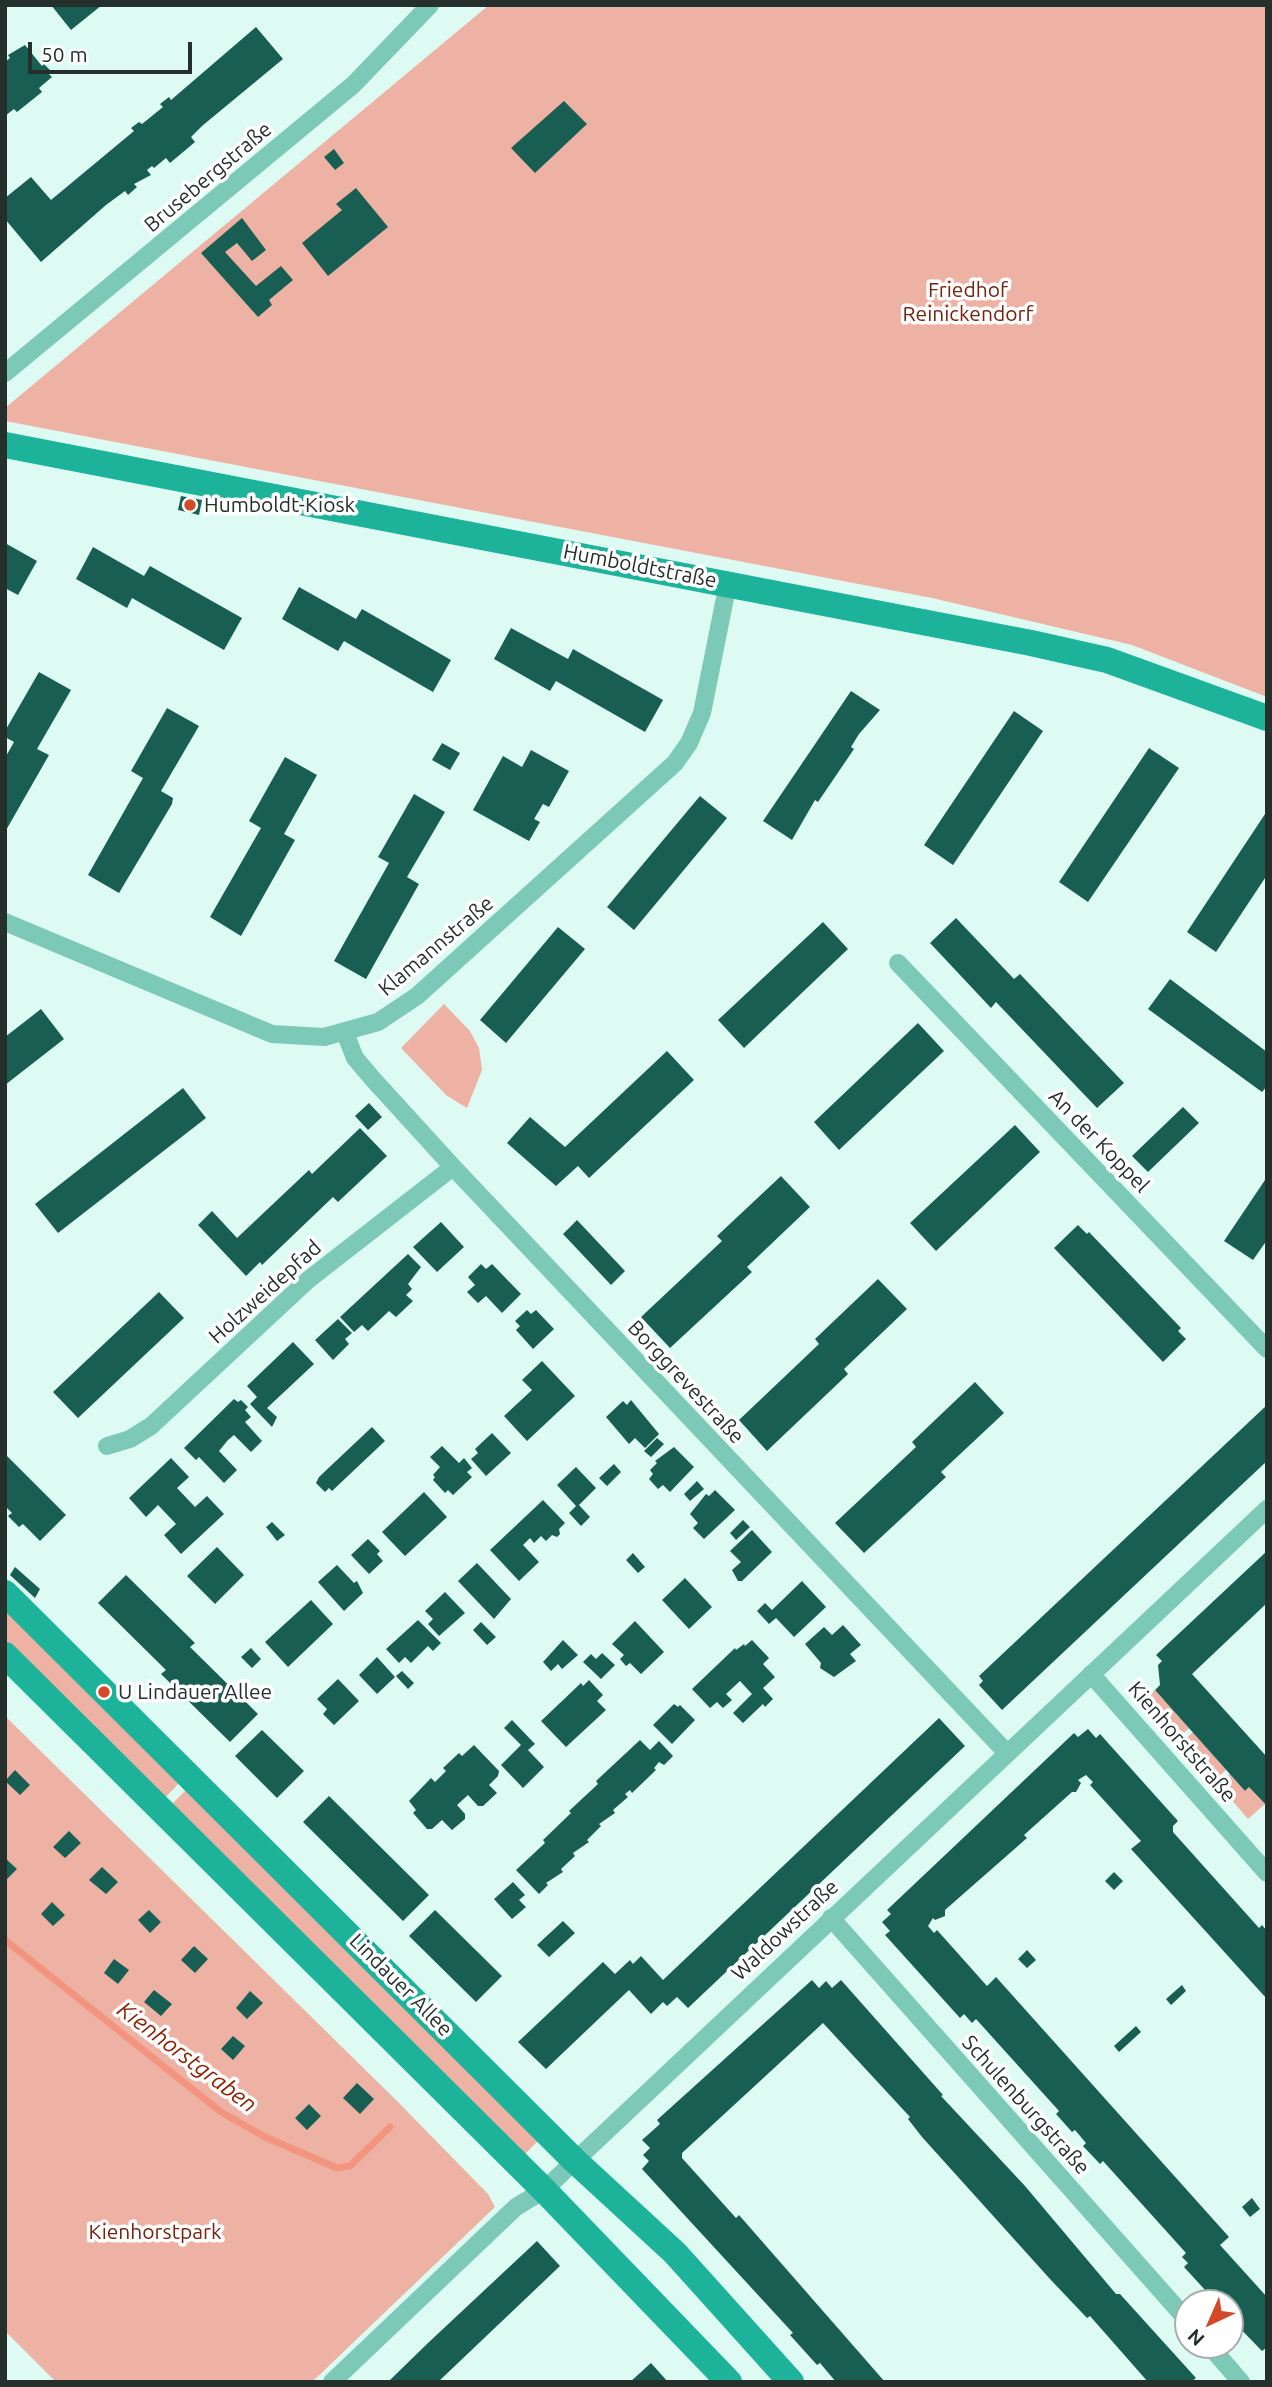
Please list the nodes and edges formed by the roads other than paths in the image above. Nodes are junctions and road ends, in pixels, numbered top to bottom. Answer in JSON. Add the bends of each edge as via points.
{"nodes":[{"id":1,"x":430,"y":5,"type":"edge"},
{"id":2,"x":5,"y":373,"type":"edge"},
{"id":3,"x":5,"y":445,"type":"edge"},
{"id":4,"x":728,"y":583,"type":"junction"},
{"id":5,"x":1267,"y":718,"type":"edge"},
{"id":6,"x":5,"y":922,"type":"edge"},
{"id":7,"x":898,"y":963,"type":"dead end"},
{"id":8,"x":345,"y":1033,"type":"junction"},
{"id":9,"x":453,"y":1167,"type":"junction"},
{"id":10,"x":1267,"y":1349,"type":"edge"},
{"id":11,"x":107,"y":1446,"type":"dead end"},
{"id":12,"x":1267,"y":1509,"type":"edge"},
{"id":13,"x":5,"y":1593,"type":"edge"},
{"id":14,"x":5,"y":1655,"type":"edge"},
{"id":15,"x":1091,"y":1674,"type":"junction"},
{"id":16,"x":1006,"y":1752,"type":"junction"},
{"id":17,"x":1267,"y":1873,"type":"edge"},
{"id":18,"x":831,"y":1918,"type":"junction"},
{"id":19,"x":574,"y":2160,"type":"junction"},
{"id":20,"x":544,"y":2190,"type":"junction"},
{"id":21,"x":1174,"y":2305,"type":"edge"},
{"id":22,"x":1221,"y":2359,"type":"edge"},
{"id":23,"x":332,"y":2382,"type":"edge"},
{"id":24,"x":729,"y":2382,"type":"edge"},
{"id":25,"x":791,"y":2382,"type":"edge"},
{"id":26,"x":1241,"y":2382,"type":"edge"}],
"edges":[{"from":1,"to":2,"type":"street","name":"Brusebergstraße","via":[[353,85]]},
{"from":3,"to":4,"type":"main road","name":"Humboldtstraße"},
{"from":4,"to":5,"type":"main road","name":"Humboldtstraße","via":[[1107,660]]},
{"from":4,"to":8,"type":"street","name":"Klamannstraße","via":[[702,713],[676,763],[408,1004],[378,1022]]},
{"from":6,"to":8,"type":"street","name":"Klamannstraße","via":[[250,1027],[291,1037]]},
{"from":7,"to":10,"type":"street","name":"An der Koppel"},
{"from":8,"to":9,"type":"street","name":"Borggrevestraße","via":[[355,1058]]},
{"from":9,"to":11,"type":"street","name":"Holzweidepfad","via":[[295,1292],[157,1421],[130,1439]]},
{"from":9,"to":16,"type":"street","name":"Borggrevestraße"},
{"from":12,"to":15,"type":"street","name":"Waldowstraße"},
{"from":13,"to":19,"type":"main road","name":"Lindauer Allee"},
{"from":14,"to":20,"type":"main road"},
{"from":15,"to":16,"type":"street","name":"Waldowstraße"},
{"from":15,"to":17,"type":"street","name":"Kienhorststraße"},
{"from":16,"to":18,"type":"street","name":"Waldowstraße"},
{"from":18,"to":19,"type":"street","name":"Waldowstraße"},
{"from":18,"to":21,"type":"street","name":"Schulenburgstraße"},
{"from":19,"to":20,"type":"street","name":"Waldowstraße"},
{"from":19,"to":25,"type":"main road","name":"Lindauer Allee","via":[[675,2253]]},
{"from":20,"to":23,"type":"street","name":"Waldowstraße","via":[[516,2207]]},
{"from":20,"to":24,"type":"main road"},
{"from":22,"to":26,"type":"street"}]}
